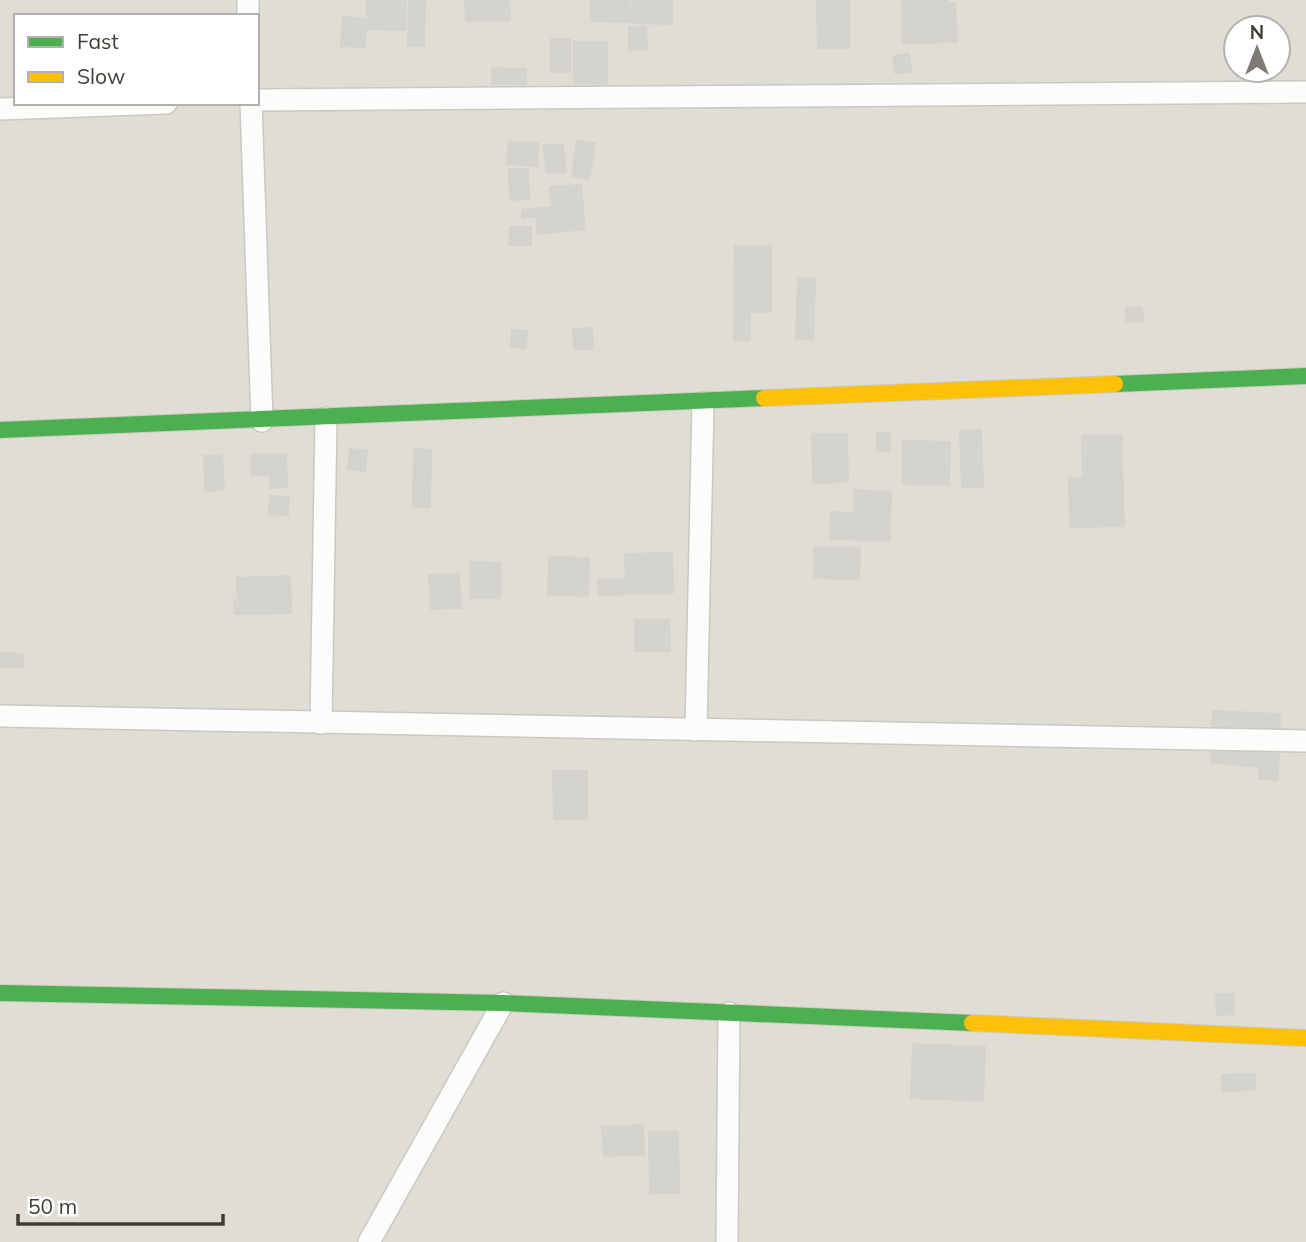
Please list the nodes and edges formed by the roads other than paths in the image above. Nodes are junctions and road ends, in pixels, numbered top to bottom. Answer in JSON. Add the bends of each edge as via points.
{"nodes":[{"id":1,"x":1306,"y":92,"type":"edge"},
{"id":2,"x":259,"y":100,"type":"edge"},
{"id":3,"x":111,"y":105,"type":"edge"},
{"id":4,"x":251,"y":105,"type":"edge"},
{"id":5,"x":0,"y":109,"type":"edge"},
{"id":6,"x":1306,"y":376,"type":"edge"},
{"id":7,"x":703,"y":403,"type":"junction"},
{"id":8,"x":326,"y":418,"type":"junction"},
{"id":9,"x":262,"y":421,"type":"junction"},
{"id":10,"x":0,"y":430,"type":"edge"},
{"id":11,"x":0,"y":716,"type":"edge"},
{"id":12,"x":321,"y":723,"type":"junction"},
{"id":13,"x":696,"y":730,"type":"junction"},
{"id":14,"x":1306,"y":741,"type":"edge"},
{"id":15,"x":0,"y":993,"type":"edge"},
{"id":16,"x":503,"y":1003,"type":"junction"},
{"id":17,"x":729,"y":1013,"type":"junction"},
{"id":18,"x":1306,"y":1038,"type":"edge"},
{"id":19,"x":369,"y":1242,"type":"edge"},
{"id":20,"x":727,"y":1242,"type":"edge"}],
"edges":[{"from":1,"to":2,"type":"street"},
{"from":3,"to":5,"type":"street"},
{"from":4,"to":9,"type":"street"},
{"from":6,"to":7,"type":"street"},
{"from":7,"to":8,"type":"street"},
{"from":7,"to":13,"type":"street"},
{"from":8,"to":9,"type":"street"},
{"from":8,"to":12,"type":"street"},
{"from":9,"to":10,"type":"street"},
{"from":11,"to":12,"type":"street"},
{"from":12,"to":13,"type":"street"},
{"from":13,"to":14,"type":"street"},
{"from":15,"to":16,"type":"street"},
{"from":16,"to":17,"type":"street"},
{"from":16,"to":19,"type":"street"},
{"from":17,"to":18,"type":"street"},
{"from":17,"to":20,"type":"street"}]}
